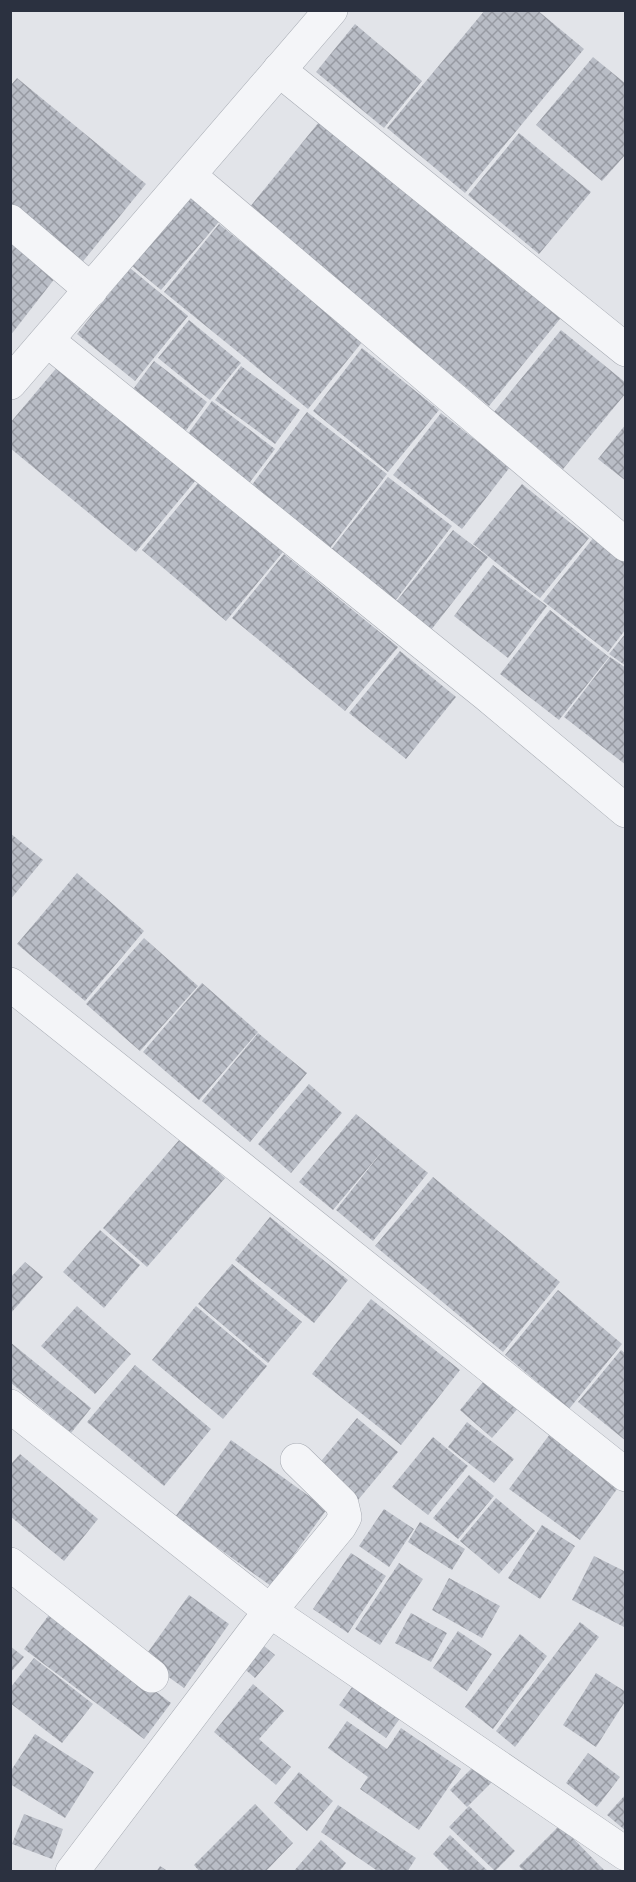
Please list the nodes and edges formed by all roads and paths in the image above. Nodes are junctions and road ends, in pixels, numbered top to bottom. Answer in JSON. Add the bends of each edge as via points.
{"nodes":[{"id":1,"x":331,"y":10,"type":"edge"},
{"id":2,"x":279,"y":70,"type":"junction"},
{"id":3,"x":189,"y":176,"type":"junction"},
{"id":4,"x":10,"y":221,"type":"edge"},
{"id":5,"x":91,"y":290,"type":"junction"},
{"id":6,"x":48,"y":341,"type":"junction"},
{"id":7,"x":626,"y":350,"type":"edge"},
{"id":8,"x":10,"y":383,"type":"edge"},
{"id":9,"x":626,"y":545,"type":"edge"},
{"id":10,"x":626,"y":811,"type":"edge"},
{"id":11,"x":10,"y":984,"type":"edge"},
{"id":12,"x":13,"y":1414,"type":"edge"},
{"id":13,"x":297,"y":1460,"type":"dead end"},
{"id":14,"x":626,"y":1475,"type":"edge"},
{"id":15,"x":10,"y":1564,"type":"edge"},
{"id":16,"x":270,"y":1611,"type":"junction"},
{"id":17,"x":152,"y":1676,"type":"dead end"},
{"id":18,"x":626,"y":1854,"type":"edge"},
{"id":19,"x":72,"y":1872,"type":"edge"}],
"edges":[{"from":1,"to":2,"type":"street"},
{"from":2,"to":3,"type":"street"},
{"from":2,"to":7,"type":"street"},
{"from":3,"to":5,"type":"street"},
{"from":3,"to":9,"type":"street"},
{"from":4,"to":5,"type":"street"},
{"from":5,"to":6,"type":"street"},
{"from":6,"to":8,"type":"street"},
{"from":6,"to":10,"type":"street"},
{"from":11,"to":14,"type":"street"},
{"from":12,"to":16,"type":"street"},
{"from":13,"to":16,"type":"street","via":[[342,1504],[345,1517]]},
{"from":15,"to":17,"type":"street"},
{"from":16,"to":18,"type":"street"},
{"from":16,"to":19,"type":"street"}]}
